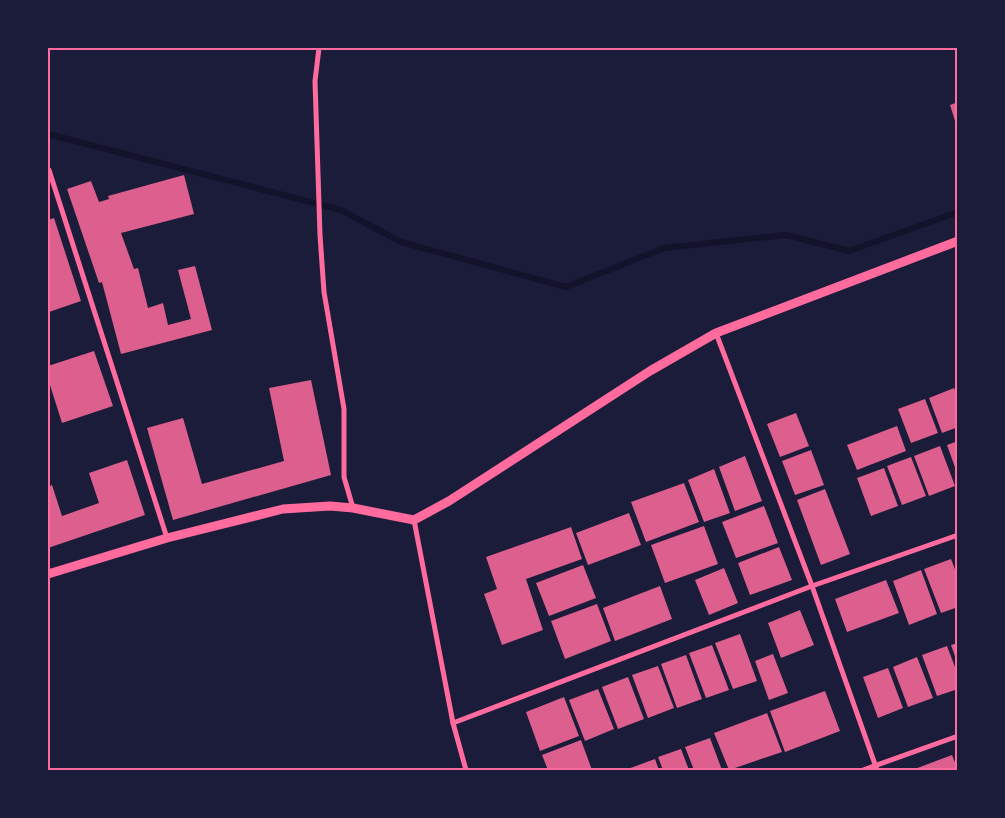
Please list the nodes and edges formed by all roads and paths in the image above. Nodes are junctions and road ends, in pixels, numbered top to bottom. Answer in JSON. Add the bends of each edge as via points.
{"nodes":[{"id":1,"x":319,"y":48,"type":"edge"},
{"id":2,"x":49,"y":170,"type":"edge"},
{"id":3,"x":958,"y":241,"type":"edge"},
{"id":4,"x":716,"y":333,"type":"junction"},
{"id":5,"x":353,"y":508,"type":"junction"},
{"id":6,"x":414,"y":520,"type":"junction"},
{"id":7,"x":958,"y":534,"type":"edge"},
{"id":8,"x":167,"y":538,"type":"junction"},
{"id":9,"x":48,"y":574,"type":"edge"},
{"id":10,"x":812,"y":586,"type":"junction"},
{"id":11,"x":453,"y":723,"type":"junction"},
{"id":12,"x":958,"y":736,"type":"edge"},
{"id":13,"x":877,"y":768,"type":"edge"},
{"id":14,"x":466,"y":770,"type":"edge"},
{"id":15,"x":863,"y":770,"type":"edge"}],
"edges":[{"from":1,"to":5,"type":"street","via":[[316,81],[324,292],[344,409],[344,477]]},
{"from":2,"to":8,"type":"street"},
{"from":3,"to":4,"type":"street"},
{"from":4,"to":6,"type":"street"},
{"from":4,"to":10,"type":"street"},
{"from":5,"to":6,"type":"street"},
{"from":5,"to":8,"type":"street","via":[[283,509]]},
{"from":6,"to":11,"type":"street"},
{"from":7,"to":10,"type":"street"},
{"from":8,"to":9,"type":"street"},
{"from":10,"to":11,"type":"street"},
{"from":10,"to":13,"type":"street"},
{"from":11,"to":14,"type":"street"},
{"from":12,"to":13,"type":"street"},
{"from":13,"to":15,"type":"street"}]}
